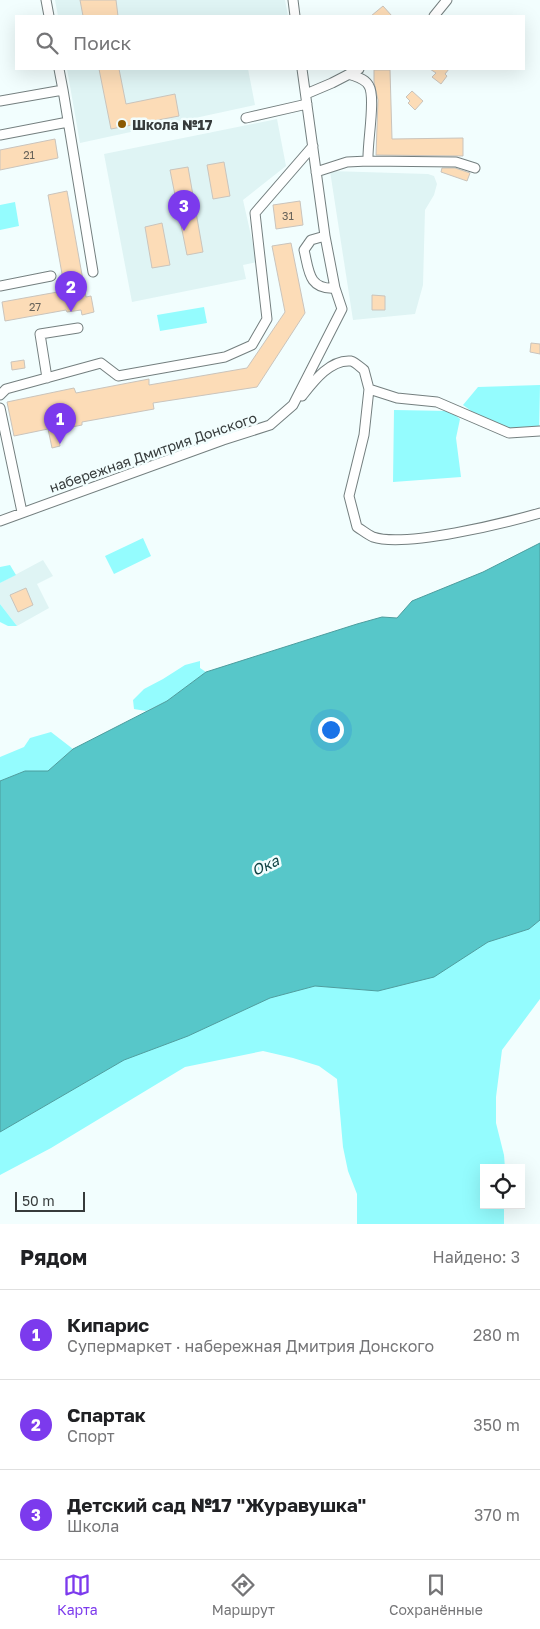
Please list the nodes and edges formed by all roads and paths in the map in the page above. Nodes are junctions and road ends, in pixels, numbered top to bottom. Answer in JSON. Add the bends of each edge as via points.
{"nodes":[{"id":1,"x":46,"y":0,"type":"edge"},
{"id":2,"x":292,"y":0,"type":"edge"},
{"id":3,"x":447,"y":0,"type":"edge"},
{"id":4,"x":49,"y":15,"type":"edge"},
{"id":5,"x":295,"y":15,"type":"edge"},
{"id":6,"x":435,"y":15,"type":"edge"},
{"id":7,"x":59,"y":70,"type":"edge"},
{"id":8,"x":302,"y":70,"type":"edge"},
{"id":9,"x":357,"y":70,"type":"edge"},
{"id":10,"x":349,"y":74,"type":"junction"},
{"id":11,"x":63,"y":90,"type":"junction"},
{"id":12,"x":306,"y":94,"type":"junction"},
{"id":13,"x":0,"y":101,"type":"edge"},
{"id":14,"x":307,"y":104,"type":"junction"},
{"id":15,"x":246,"y":118,"type":"dead end"},
{"id":16,"x":68,"y":122,"type":"junction"},
{"id":17,"x":0,"y":135,"type":"edge"},
{"id":18,"x":313,"y":146,"type":"junction"},
{"id":19,"x":368,"y":161,"type":"junction"},
{"id":20,"x":475,"y":168,"type":"dead end"},
{"id":21,"x":316,"y":172,"type":"junction"},
{"id":22,"x":324,"y":236,"type":"junction"},
{"id":23,"x":92,"y":272,"type":"dead end"},
{"id":24,"x":51,"y":276,"type":"dead end"},
{"id":25,"x":0,"y":286,"type":"edge"},
{"id":26,"x":334,"y":288,"type":"junction"},
{"id":27,"x":78,"y":328,"type":"dead end"},
{"id":28,"x":47,"y":378,"type":"junction"},
{"id":29,"x":369,"y":389,"type":"junction"},
{"id":30,"x":0,"y":395,"type":"edge"},
{"id":31,"x":293,"y":405,"type":"junction"},
{"id":32,"x":0,"y":408,"type":"edge"},
{"id":33,"x":540,"y":432,"type":"edge"},
{"id":34,"x":22,"y":512,"type":"junction"},
{"id":35,"x":540,"y":513,"type":"edge"},
{"id":36,"x":0,"y":521,"type":"edge"}],
"edges":[{"from":1,"to":4,"type":"street"},
{"from":2,"to":5,"type":"street"},
{"from":3,"to":6,"type":"street"},
{"from":7,"to":11,"type":"street"},
{"from":8,"to":12,"type":"street"},
{"from":9,"to":10,"type":"street"},
{"from":10,"to":12,"type":"street"},
{"from":10,"to":19,"type":"street","via":[[363,79],[370,86]]},
{"from":11,"to":13,"type":"street"},
{"from":11,"to":16,"type":"street"},
{"from":12,"to":14,"type":"street"},
{"from":14,"to":15,"type":"street"},
{"from":14,"to":18,"type":"street"},
{"from":16,"to":17,"type":"street"},
{"from":16,"to":23,"type":"street"},
{"from":18,"to":21,"type":"street"},
{"from":18,"to":28,"type":"street","via":[[255,213],[267,319],[252,345],[225,357],[118,376],[101,363]]},
{"from":19,"to":20,"type":"street","via":[[456,162]]},
{"from":19,"to":21,"type":"street","via":[[347,162]]},
{"from":21,"to":22,"type":"street"},
{"from":22,"to":26,"type":"street"},
{"from":22,"to":26,"type":"street","via":[[311,240],[304,250],[313,281],[325,289]]},
{"from":24,"to":25,"type":"street"},
{"from":26,"to":31,"type":"street","name":"набережная Дмитрия Донского","via":[[342,309]]},
{"from":27,"to":28,"type":"street","via":[[40,334]]},
{"from":28,"to":30,"type":"street","via":[[6,389]]},
{"from":29,"to":31,"type":"street","via":[[364,370],[352,361],[339,362]]},
{"from":29,"to":33,"type":"street","via":[[398,398],[437,402],[509,433]]},
{"from":29,"to":35,"type":"street","via":[[364,434],[349,496],[357,527],[373,537],[397,540],[496,524]]},
{"from":31,"to":34,"type":"street","name":"набережная Дмитрия Донского","via":[[270,425]]},
{"from":32,"to":34,"type":"street"},
{"from":34,"to":36,"type":"street","name":"набережная Дмитрия Донского"}]}
